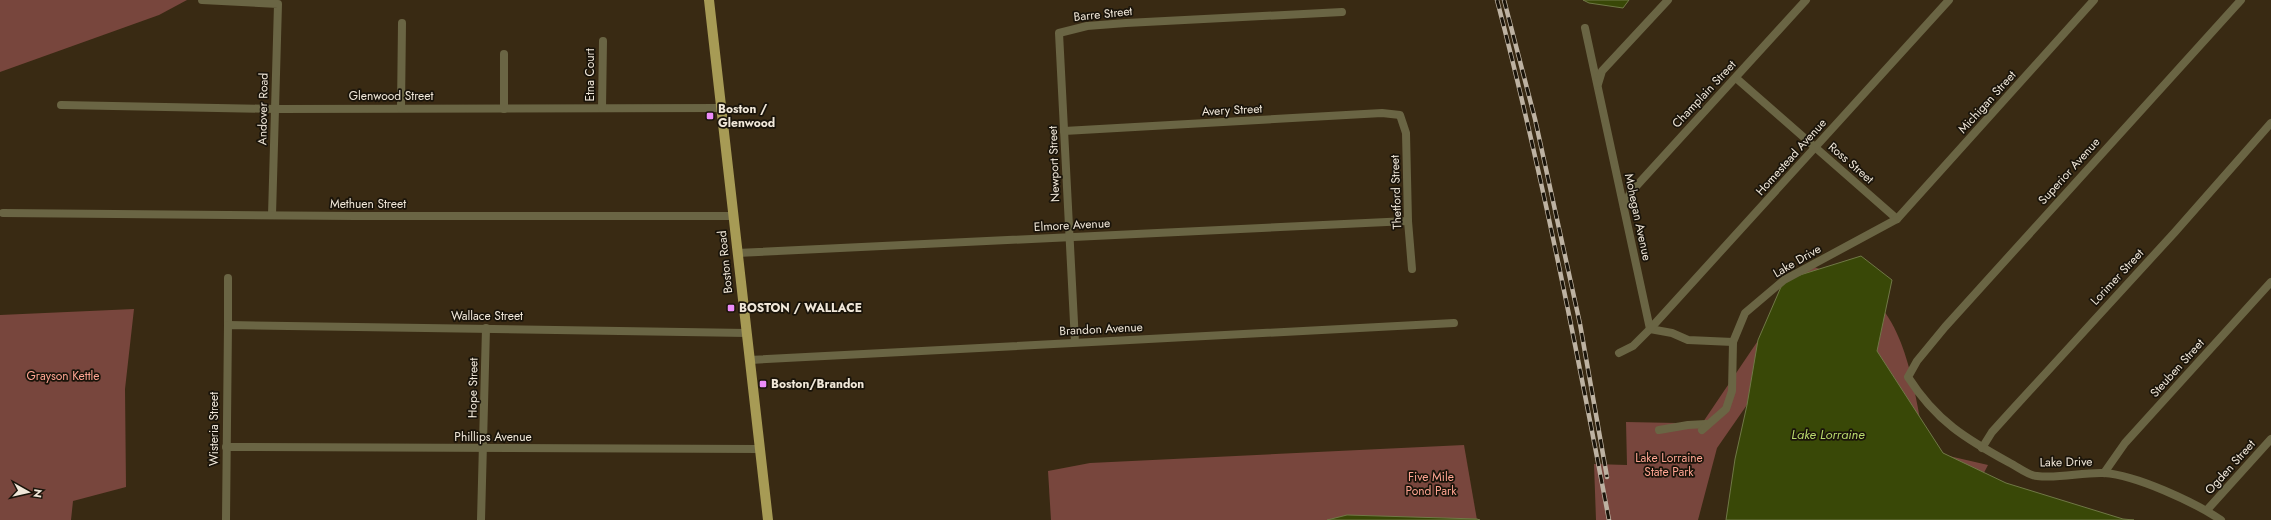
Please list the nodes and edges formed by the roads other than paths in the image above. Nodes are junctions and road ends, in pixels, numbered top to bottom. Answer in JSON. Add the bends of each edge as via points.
{"nodes":[{"id":1,"x":202,"y":0,"type":"edge"},
{"id":2,"x":709,"y":0,"type":"edge"},
{"id":3,"x":1668,"y":0,"type":"edge"},
{"id":4,"x":1806,"y":0,"type":"edge"},
{"id":5,"x":1949,"y":0,"type":"edge"},
{"id":6,"x":2094,"y":0,"type":"edge"},
{"id":7,"x":2241,"y":0,"type":"edge"},
{"id":8,"x":1342,"y":12,"type":"dead end"},
{"id":9,"x":402,"y":24,"type":"dead end"},
{"id":10,"x":1585,"y":28,"type":"dead end"},
{"id":11,"x":1059,"y":33,"type":"joint"},
{"id":12,"x":602,"y":41,"type":"dead end"},
{"id":13,"x":504,"y":54,"type":"dead end"},
{"id":14,"x":1736,"y":78,"type":"junction"},
{"id":15,"x":1598,"y":84,"type":"junction"},
{"id":16,"x":61,"y":105,"type":"dead end"},
{"id":17,"x":401,"y":108,"type":"junction"},
{"id":18,"x":602,"y":108,"type":"junction"},
{"id":19,"x":721,"y":108,"type":"junction"},
{"id":20,"x":276,"y":109,"type":"junction"},
{"id":21,"x":504,"y":109,"type":"junction"},
{"id":22,"x":1400,"y":115,"type":"joint"},
{"id":23,"x":2271,"y":123,"type":"edge"},
{"id":24,"x":1064,"y":131,"type":"junction"},
{"id":25,"x":1815,"y":148,"type":"junction"},
{"id":26,"x":1624,"y":207,"type":"junction"},
{"id":27,"x":3,"y":213,"type":"dead end"},
{"id":28,"x":272,"y":215,"type":"junction"},
{"id":29,"x":733,"y":216,"type":"junction"},
{"id":30,"x":1897,"y":219,"type":"junction"},
{"id":31,"x":1408,"y":221,"type":"junction"},
{"id":32,"x":1069,"y":237,"type":"junction"},
{"id":33,"x":737,"y":253,"type":"junction"},
{"id":34,"x":1412,"y":269,"type":"dead end"},
{"id":35,"x":228,"y":278,"type":"dead end"},
{"id":36,"x":2271,"y":282,"type":"edge"},
{"id":37,"x":1454,"y":323,"type":"dead end"},
{"id":38,"x":228,"y":325,"type":"junction"},
{"id":39,"x":486,"y":328,"type":"junction"},
{"id":40,"x":1650,"y":329,"type":"junction"},
{"id":41,"x":747,"y":333,"type":"junction"},
{"id":42,"x":1075,"y":342,"type":"junction"},
{"id":43,"x":1733,"y":342,"type":"junction"},
{"id":44,"x":1619,"y":353,"type":"dead end"},
{"id":45,"x":750,"y":360,"type":"junction"},
{"id":46,"x":1917,"y":361,"type":"joint"},
{"id":47,"x":1659,"y":430,"type":"dead end"},
{"id":48,"x":2271,"y":439,"type":"edge"},
{"id":49,"x":226,"y":446,"type":"junction"},
{"id":50,"x":1982,"y":448,"type":"junction"},
{"id":51,"x":484,"y":449,"type":"junction"},
{"id":52,"x":760,"y":449,"type":"junction"},
{"id":53,"x":2104,"y":473,"type":"junction"},
{"id":54,"x":2207,"y":510,"type":"junction"},
{"id":55,"x":226,"y":520,"type":"edge"},
{"id":56,"x":481,"y":520,"type":"edge"},
{"id":57,"x":768,"y":520,"type":"edge"},
{"id":58,"x":2221,"y":520,"type":"edge"}],
"edges":[{"from":1,"to":20,"type":"street","name":"Andover Road","via":[[278,4]]},
{"from":2,"to":19,"type":"main road","name":"Boston Road"},
{"from":3,"to":15,"type":"street","via":[[1602,71]]},
{"from":4,"to":14,"type":"street","name":"Champlain Street"},
{"from":5,"to":25,"type":"street","name":"Homestead Avenue"},
{"from":6,"to":30,"type":"street","name":"Michigan Street"},
{"from":7,"to":46,"type":"street","name":"Superior Avenue"},
{"from":8,"to":11,"type":"street","name":"Barre Street","via":[[1126,23],[1087,26]]},
{"from":9,"to":17,"type":"street"},
{"from":10,"to":15,"type":"street","name":"Mohegan Avenue"},
{"from":11,"to":24,"type":"street","name":"Newport Street"},
{"from":12,"to":18,"type":"street","name":"Etna Court"},
{"from":13,"to":21,"type":"street"},
{"from":14,"to":25,"type":"street","name":"Ross Street"},
{"from":14,"to":26,"type":"street","name":"Champlain Street","via":[[1630,193]]},
{"from":15,"to":26,"type":"street","name":"Mohegan Avenue"},
{"from":16,"to":20,"type":"street","name":"Glenwood Street"},
{"from":17,"to":20,"type":"street","name":"Glenwood Street"},
{"from":17,"to":21,"type":"street","name":"Glenwood Street"},
{"from":18,"to":19,"type":"street","name":"Glenwood Street"},
{"from":18,"to":21,"type":"street","name":"Glenwood Street"},
{"from":19,"to":29,"type":"main road","name":"Boston Road"},
{"from":20,"to":28,"type":"street","name":"Andover Road"},
{"from":22,"to":24,"type":"street","name":"Avery Street","via":[[1382,113]]},
{"from":22,"to":31,"type":"street","name":"Thetford Street","via":[[1406,133]]},
{"from":23,"to":50,"type":"street","name":"Lorimer Street","via":[[2006,416]]},
{"from":24,"to":32,"type":"street","name":"Newport Street"},
{"from":25,"to":30,"type":"street","name":"Ross Street"},
{"from":25,"to":40,"type":"street","name":"Homestead Avenue"},
{"from":26,"to":40,"type":"street","name":"Mohegan Avenue"},
{"from":27,"to":28,"type":"street","name":"Methuen Street"},
{"from":28,"to":29,"type":"street","name":"Methuen Street"},
{"from":29,"to":33,"type":"main road","name":"Boston Road"},
{"from":30,"to":43,"type":"street","name":"Lake Drive","via":[[1784,280],[1745,313]]},
{"from":31,"to":32,"type":"street","name":"Elmore Avenue"},
{"from":31,"to":34,"type":"street","name":"Thetford Street"},
{"from":32,"to":33,"type":"street","name":"Elmore Avenue"},
{"from":32,"to":42,"type":"street","name":"Newport Street"},
{"from":33,"to":41,"type":"main road","name":"Boston Road"},
{"from":35,"to":38,"type":"street"},
{"from":36,"to":53,"type":"street","name":"Steuben Street","via":[[2126,443]]},
{"from":37,"to":42,"type":"street","name":"Brandon Avenue"},
{"from":38,"to":39,"type":"street","name":"Wallace Street"},
{"from":38,"to":49,"type":"street","name":"Wisteria Street"},
{"from":39,"to":41,"type":"street","name":"Wallace Street"},
{"from":39,"to":51,"type":"street","name":"Hope Street"},
{"from":40,"to":43,"type":"street","via":[[1672,333],[1688,340]]},
{"from":40,"to":44,"type":"street","name":"Homestead Avenue","via":[[1633,346]]},
{"from":41,"to":45,"type":"main road","name":"Boston Road"},
{"from":42,"to":45,"type":"street","name":"Brandon Avenue"},
{"from":43,"to":47,"type":"street","name":"Lake Drive","via":[[1732,391],[1726,409],[1704,427],[1688,425]]},
{"from":45,"to":52,"type":"main road","name":"Boston Road"},
{"from":46,"to":50,"type":"street","name":"Lake Drive","via":[[1908,377],[1921,397],[1952,429]]},
{"from":48,"to":54,"type":"street","name":"Ogden Street"},
{"from":49,"to":51,"type":"street","name":"Phillips Avenue"},
{"from":49,"to":55,"type":"street","name":"Wisteria Street"},
{"from":50,"to":53,"type":"street","name":"Lake Drive","via":[[2036,476]]},
{"from":51,"to":52,"type":"street","name":"Phillips Avenue"},
{"from":51,"to":56,"type":"street","name":"Hope Street"},
{"from":52,"to":57,"type":"main road","name":"Boston Road"},
{"from":53,"to":54,"type":"street","name":"Lake Drive","via":[[2138,481]]},
{"from":54,"to":58,"type":"street","name":"Lake Drive"}]}
